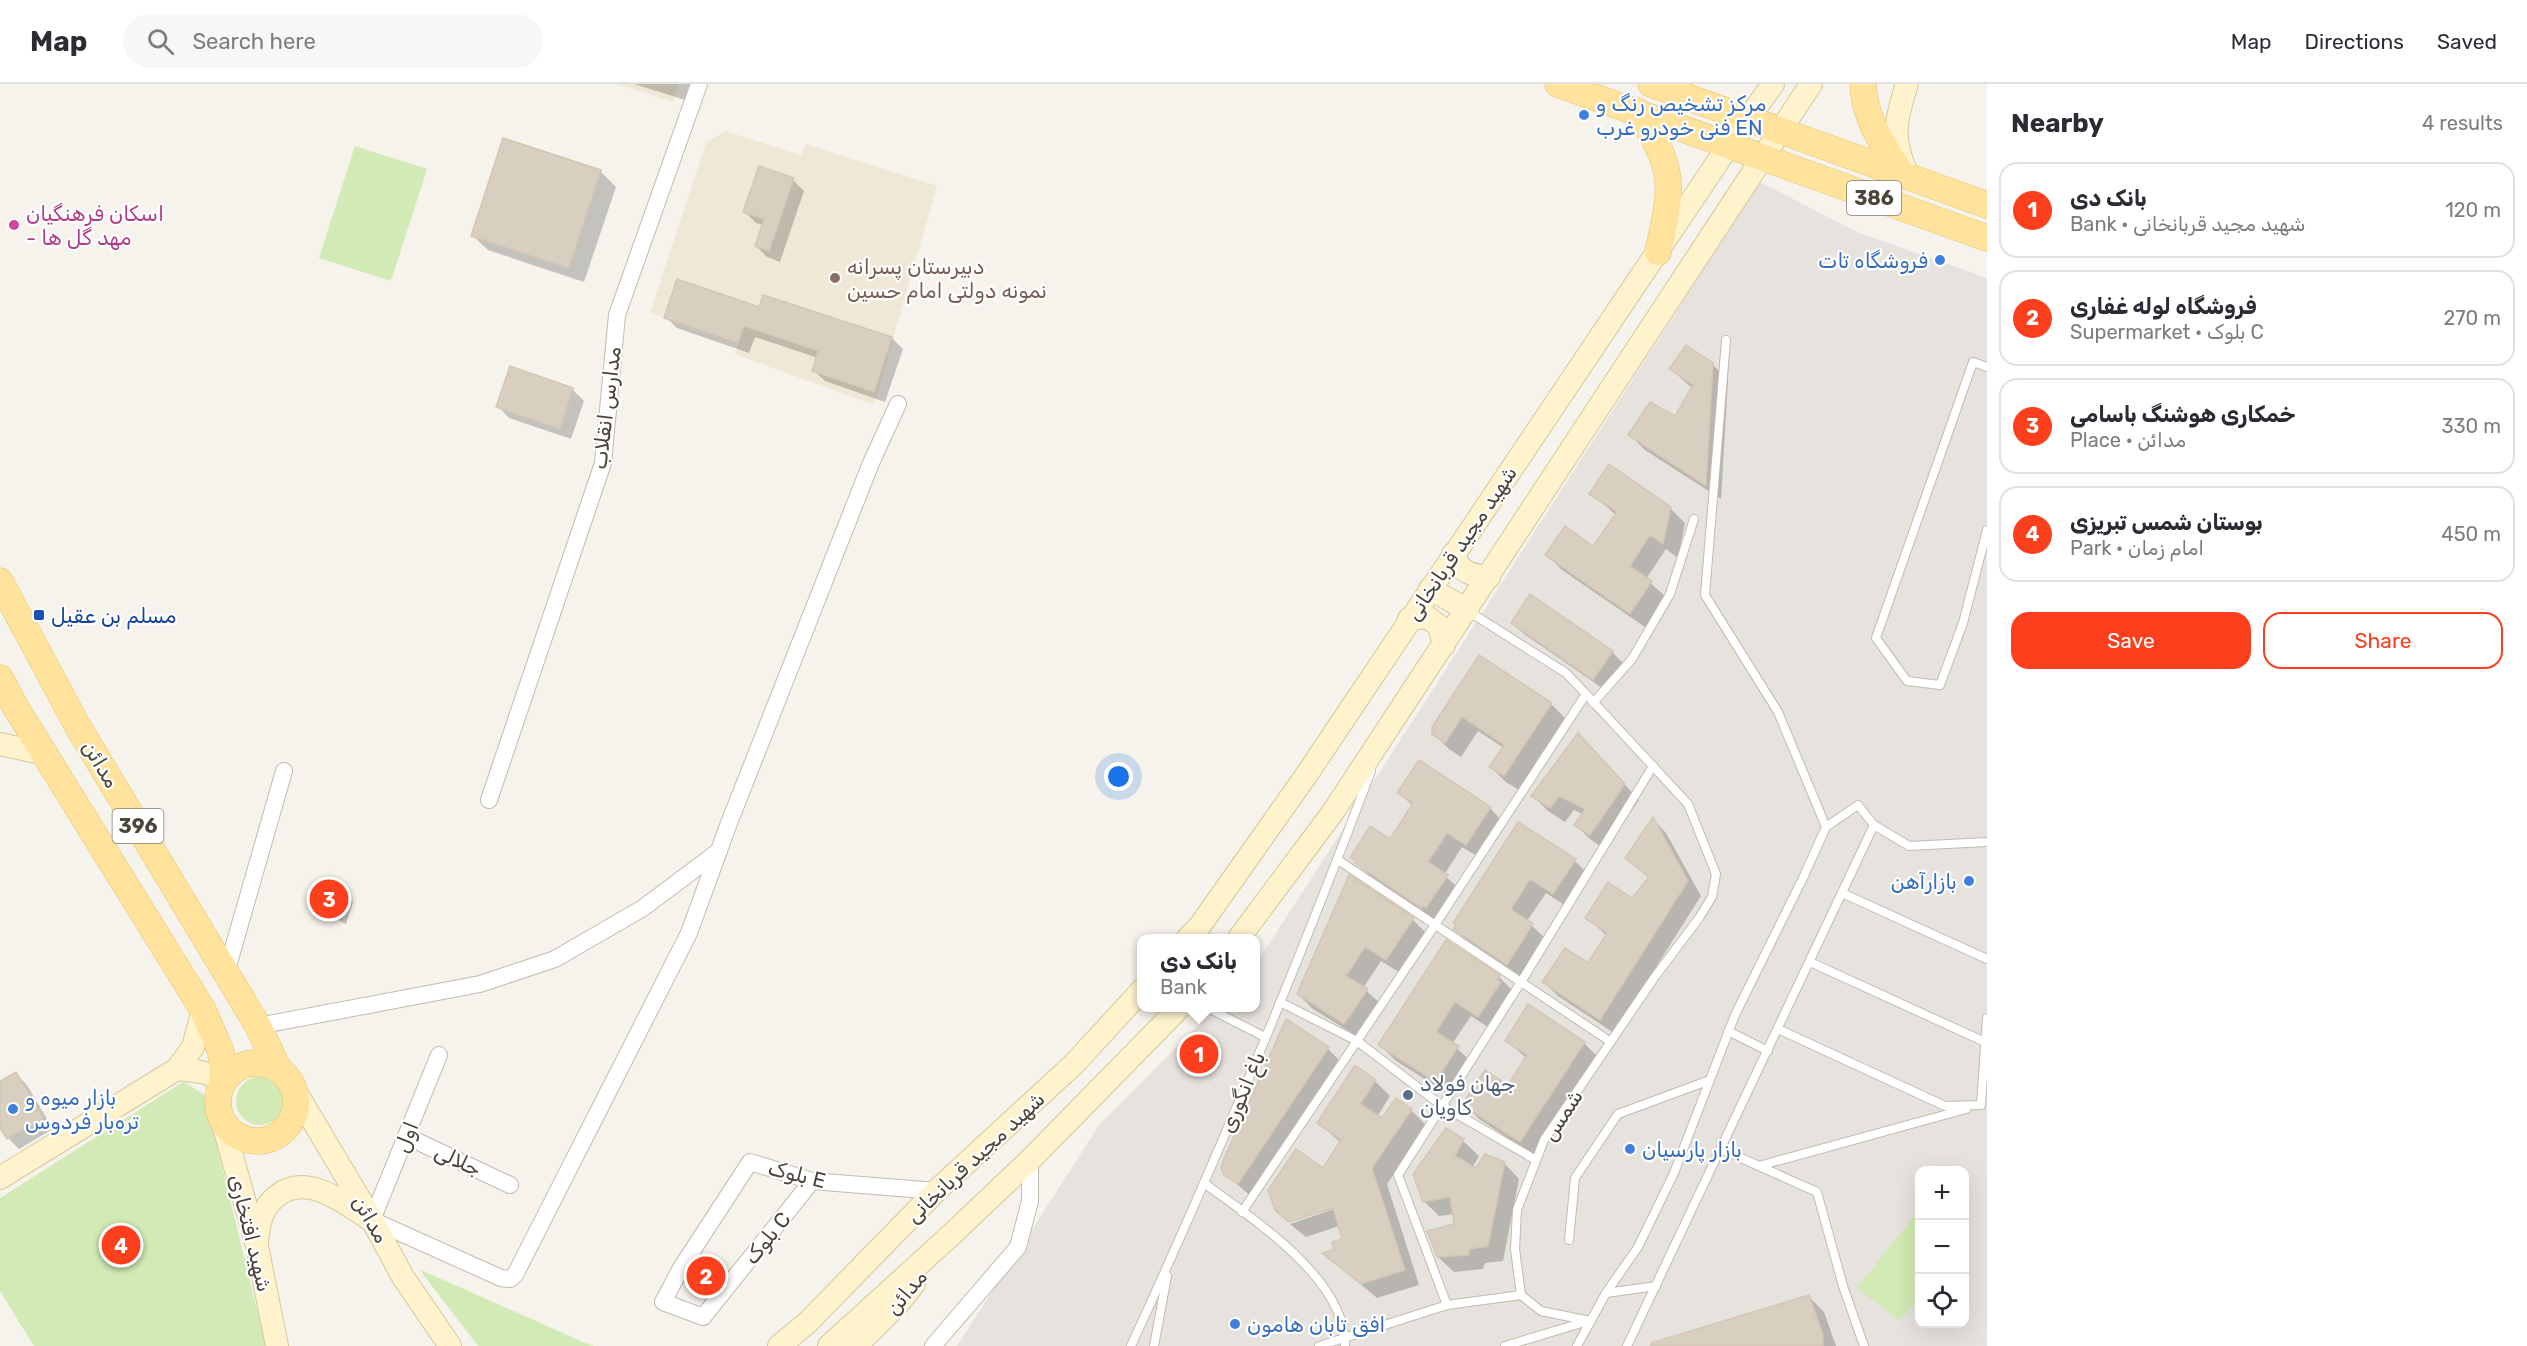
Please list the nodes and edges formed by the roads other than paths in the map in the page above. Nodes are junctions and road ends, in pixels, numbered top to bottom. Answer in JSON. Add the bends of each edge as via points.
{"nodes":[{"id":1,"x":699,"y":84,"type":"edge"},
{"id":2,"x":1558,"y":84,"type":"edge"},
{"id":3,"x":1773,"y":84,"type":"edge"},
{"id":4,"x":1811,"y":84,"type":"edge"},
{"id":5,"x":1863,"y":84,"type":"edge"},
{"id":6,"x":1907,"y":84,"type":"edge"},
{"id":7,"x":1657,"y":85,"type":"edge"},
{"id":8,"x":1637,"y":111,"type":"junction"},
{"id":9,"x":1747,"y":119,"type":"junction"},
{"id":10,"x":1780,"y":131,"type":"junction"},
{"id":11,"x":1729,"y":145,"type":"junction"},
{"id":12,"x":1762,"y":157,"type":"junction"},
{"id":13,"x":1906,"y":176,"type":"junction"},
{"id":14,"x":1987,"y":205,"type":"edge"},
{"id":15,"x":1987,"y":238,"type":"edge"},
{"id":16,"x":1658,"y":252,"type":"junction"},
{"id":17,"x":1726,"y":340,"type":"dead end"},
{"id":18,"x":1987,"y":367,"type":"edge"},
{"id":19,"x":898,"y":404,"type":"dead end"},
{"id":20,"x":1694,"y":519,"type":"dead end"},
{"id":21,"x":1987,"y":530,"type":"edge"},
{"id":22,"x":1453,"y":555,"type":"junction"},
{"id":23,"x":1489,"y":577,"type":"junction"},
{"id":24,"x":0,"y":581,"type":"edge"},
{"id":25,"x":1430,"y":589,"type":"junction"},
{"id":26,"x":1468,"y":610,"type":"junction"},
{"id":27,"x":1409,"y":620,"type":"junction"},
{"id":28,"x":1444,"y":645,"type":"junction"},
{"id":29,"x":0,"y":678,"type":"edge"},
{"id":30,"x":1586,"y":694,"type":"junction"},
{"id":31,"x":1593,"y":703,"type":"junction"},
{"id":32,"x":1384,"y":734,"type":"junction"},
{"id":33,"x":0,"y":744,"type":"edge"},
{"id":34,"x":45,"y":754,"type":"junction"},
{"id":35,"x":1653,"y":766,"type":"junction"},
{"id":36,"x":284,"y":771,"type":"dead end"},
{"id":37,"x":489,"y":800,"type":"dead end"},
{"id":38,"x":1874,"y":825,"type":"junction"},
{"id":39,"x":1826,"y":827,"type":"junction"},
{"id":40,"x":1987,"y":842,"type":"edge"},
{"id":41,"x":719,"y":850,"type":"junction"},
{"id":42,"x":1338,"y":860,"type":"junction"},
{"id":43,"x":1842,"y":893,"type":"junction"},
{"id":44,"x":1435,"y":925,"type":"junction"},
{"id":45,"x":1193,"y":934,"type":"edge"},
{"id":46,"x":1243,"y":934,"type":"edge"},
{"id":47,"x":1987,"y":959,"type":"edge"},
{"id":48,"x":1810,"y":962,"type":"junction"},
{"id":49,"x":226,"y":973,"type":"junction"},
{"id":50,"x":1521,"y":982,"type":"junction"},
{"id":51,"x":1137,"y":995,"type":"edge"},
{"id":52,"x":1280,"y":1002,"type":"junction"},
{"id":53,"x":202,"y":1010,"type":"junction"},
{"id":54,"x":1175,"y":1012,"type":"edge"},
{"id":55,"x":1216,"y":1012,"type":"edge"},
{"id":56,"x":1987,"y":1018,"type":"edge"},
{"id":57,"x":258,"y":1026,"type":"junction"},
{"id":58,"x":1778,"y":1029,"type":"junction"},
{"id":59,"x":1728,"y":1031,"type":"junction"},
{"id":60,"x":1265,"y":1037,"type":"junction"},
{"id":61,"x":1357,"y":1041,"type":"junction"},
{"id":62,"x":1611,"y":1042,"type":"junction"},
{"id":63,"x":1985,"y":1042,"type":"junction"},
{"id":64,"x":1767,"y":1051,"type":"junction"},
{"id":65,"x":439,"y":1055,"type":"dead end"},
{"id":66,"x":177,"y":1069,"type":"junction"},
{"id":67,"x":286,"y":1079,"type":"junction"},
{"id":68,"x":1710,"y":1080,"type":"junction"},
{"id":69,"x":223,"y":1082,"type":"junction"},
{"id":70,"x":1441,"y":1105,"type":"junction"},
{"id":71,"x":1981,"y":1105,"type":"junction"},
{"id":72,"x":222,"y":1120,"type":"junction"},
{"id":73,"x":406,"y":1136,"type":"junction"},
{"id":74,"x":1721,"y":1149,"type":"junction"},
{"id":75,"x":1030,"y":1160,"type":"junction"},
{"id":76,"x":1536,"y":1160,"type":"junction"},
{"id":77,"x":1759,"y":1166,"type":"junction"},
{"id":78,"x":0,"y":1178,"type":"edge"},
{"id":79,"x":812,"y":1181,"type":"junction"},
{"id":80,"x":1204,"y":1183,"type":"junction"},
{"id":81,"x":510,"y":1185,"type":"dead end"},
{"id":82,"x":936,"y":1191,"type":"junction"},
{"id":83,"x":1242,"y":1212,"type":"junction"},
{"id":84,"x":372,"y":1220,"type":"junction"},
{"id":85,"x":951,"y":1235,"type":"junction"},
{"id":86,"x":1569,"y":1240,"type":"dead end"},
{"id":87,"x":257,"y":1246,"type":"junction"},
{"id":88,"x":1170,"y":1262,"type":"junction"},
{"id":89,"x":1656,"y":1286,"type":"junction"},
{"id":90,"x":1606,"y":1293,"type":"junction"},
{"id":91,"x":1521,"y":1295,"type":"junction"},
{"id":92,"x":663,"y":1302,"type":"joint"},
{"id":93,"x":1447,"y":1305,"type":"junction"},
{"id":94,"x":1590,"y":1321,"type":"junction"},
{"id":95,"x":807,"y":1323,"type":"junction"},
{"id":96,"x":1345,"y":1342,"type":"edge"},
{"id":97,"x":277,"y":1346,"type":"edge"},
{"id":98,"x":450,"y":1346,"type":"edge"},
{"id":99,"x":772,"y":1346,"type":"edge"},
{"id":100,"x":779,"y":1346,"type":"edge"},
{"id":101,"x":829,"y":1346,"type":"edge"},
{"id":102,"x":856,"y":1346,"type":"edge"},
{"id":103,"x":933,"y":1346,"type":"edge"},
{"id":104,"x":1131,"y":1346,"type":"edge"},
{"id":105,"x":1154,"y":1346,"type":"edge"},
{"id":106,"x":1319,"y":1346,"type":"edge"},
{"id":107,"x":1505,"y":1346,"type":"edge"},
{"id":108,"x":1577,"y":1346,"type":"edge"},
{"id":109,"x":1626,"y":1346,"type":"edge"},
{"id":110,"x":1864,"y":1346,"type":"edge"}],
"edges":[{"from":1,"to":37,"type":"street","name":"مدارس انقلاب","via":[[617,315],[603,463]]},
{"from":2,"to":8,"type":"main road","number":"386"},
{"from":3,"to":9,"type":"main road","name":"شهید مجید قربانخانی"},
{"from":4,"to":10,"type":"main road","name":"شهید مجید قربانخانی"},
{"from":5,"to":13,"type":"main road","via":[[1868,116]]},
{"from":6,"to":13,"type":"main road","via":[[1896,133]]},
{"from":7,"to":9,"type":"main road","number":"386"},
{"from":8,"to":11,"type":"main road","number":"386"},
{"from":8,"to":16,"type":"main road","via":[[1666,164],[1669,206]]},
{"from":9,"to":10,"type":"main road","number":"386"},
{"from":9,"to":11,"type":"main road","name":"شهید مجید قربانخانی"},
{"from":10,"to":12,"type":"main road","name":"شهید مجید قربانخانی"},
{"from":10,"to":13,"type":"main road","number":"386"},
{"from":11,"to":12,"type":"main road","number":"386"},
{"from":11,"to":16,"type":"main road","name":"شهید مجید قربانخانی"},
{"from":12,"to":15,"type":"main road","number":"386"},
{"from":12,"to":23,"type":"main road","name":"شهید مجید قربانخانی"},
{"from":13,"to":14,"type":"main road","number":"386"},
{"from":16,"to":22,"type":"main road","name":"شهید مجید قربانخانی"},
{"from":17,"to":39,"type":"lane","via":[[1705,595],[1778,712]]},
{"from":18,"to":21,"type":"lane","via":[[1972,362],[1876,638],[1907,681],[1940,685],[1963,623]]},
{"from":19,"to":41,"type":"street","via":[[871,463]]},
{"from":20,"to":31,"type":"lane","via":[[1670,594],[1632,659]]},
{"from":22,"to":23,"type":"main road","via":[[1458,567],[1471,575]]},
{"from":22,"to":25,"type":"main road","name":"شهید مجید قربانخانی"},
{"from":23,"to":26,"type":"main road","name":"شهید مجید قربانخانی"},
{"from":24,"to":49,"type":"main road","name":"مدائن","number":"396","via":[[77,725]]},
{"from":25,"to":26,"type":"main road"},
{"from":25,"to":27,"type":"main road","name":"شهید مجید قربانخانی"},
{"from":26,"to":28,"type":"main road","name":"شهید مجید قربانخانی"},
{"from":26,"to":30,"type":"lane","via":[[1566,673]]},
{"from":27,"to":28,"type":"main road","via":[[1427,617],[1439,627]]},
{"from":27,"to":45,"type":"main road","name":"شهید مجید قربانخانی","via":[[1305,777]]},
{"from":28,"to":32,"type":"main road","name":"شهید مجید قربانخانی"},
{"from":29,"to":34,"type":"main road","name":"مدائن","number":"396"},
{"from":30,"to":31,"type":"lane"},
{"from":30,"to":44,"type":"lane"},
{"from":31,"to":35,"type":"lane"},
{"from":32,"to":42,"type":"lane","name":"باغ انگوری"},
{"from":32,"to":46,"type":"main road","name":"شهید مجید قربانخانی","via":[[1333,812]]},
{"from":33,"to":34,"type":"main road"},
{"from":34,"to":53,"type":"main road","name":"مدائن","number":"396"},
{"from":35,"to":50,"type":"lane"},
{"from":35,"to":62,"type":"lane","name":"شمس","via":[[1688,804],[1716,874],[1712,897]]},
{"from":36,"to":49,"type":"street"},
{"from":38,"to":39,"type":"lane","via":[[1858,805]]},
{"from":38,"to":40,"type":"lane","via":[[1909,846]]},
{"from":38,"to":43,"type":"lane"},
{"from":39,"to":59,"type":"lane"},
{"from":41,"to":57,"type":"street","via":[[643,908],[555,959],[480,984]]},
{"from":41,"to":84,"type":"street","via":[[690,933],[515,1275],[501,1278]]},
{"from":42,"to":44,"type":"lane"},
{"from":42,"to":52,"type":"lane","name":"باغ انگوری"},
{"from":43,"to":47,"type":"lane"},
{"from":43,"to":48,"type":"lane"},
{"from":44,"to":50,"type":"lane"},
{"from":44,"to":61,"type":"lane"},
{"from":48,"to":58,"type":"lane"},
{"from":48,"to":63,"type":"lane"},
{"from":49,"to":57,"type":"main road","name":"مدائن","number":"396"},
{"from":50,"to":62,"type":"lane"},
{"from":50,"to":70,"type":"lane"},
{"from":51,"to":82,"type":"main road","name":"شهید مجید قربانخانی","via":[[1074,1064]]},
{"from":52,"to":60,"type":"lane","name":"باغ انگوری"},
{"from":52,"to":61,"type":"lane"},
{"from":53,"to":66,"type":"main road","via":[[193,1047]]},
{"from":53,"to":69,"type":"main road","name":"مدائن","number":"396","via":[[221,1052]]},
{"from":54,"to":75,"type":"main road","name":"شهید مجید قربانخانی"},
{"from":55,"to":60,"type":"lane"},
{"from":56,"to":63,"type":"lane"},
{"from":57,"to":67,"type":"main road","name":"مدائن","number":"396"},
{"from":58,"to":64,"type":"lane"},
{"from":58,"to":71,"type":"lane","via":[[1945,1106]]},
{"from":59,"to":64,"type":"lane"},
{"from":59,"to":68,"type":"lane"},
{"from":60,"to":80,"type":"lane","name":"باغ انگوری"},
{"from":61,"to":70,"type":"lane"},
{"from":61,"to":83,"type":"lane"},
{"from":62,"to":76,"type":"lane","name":"شمس","via":[[1544,1140]]},
{"from":63,"to":71,"type":"lane"},
{"from":64,"to":74,"type":"lane"},
{"from":65,"to":73,"type":"street","name":"اول"},
{"from":66,"to":69,"type":"main road","via":[[206,1073]]},
{"from":66,"to":78,"type":"main road"},
{"from":67,"to":69,"type":"main road","via":[[259,1063],[248,1064]]},
{"from":67,"to":72,"type":"main road","via":[[296,1101],[294,1115],[279,1136],[253,1142],[230,1131]]},
{"from":67,"to":84,"type":"main road","name":"مدائن","number":"396"},
{"from":68,"to":86,"type":"lane","via":[[1618,1114],[1575,1178]]},
{"from":68,"to":90,"type":"lane","via":[[1674,1173],[1638,1247]]},
{"from":69,"to":72,"type":"main road","via":[[218,1094]]},
{"from":70,"to":76,"type":"lane"},
{"from":70,"to":93,"type":"lane","via":[[1398,1175]]},
{"from":71,"to":77,"type":"lane"},
{"from":72,"to":87,"type":"main road","name":"شهید افتخاری"},
{"from":73,"to":81,"type":"street","name":"جلالی"},
{"from":73,"to":84,"type":"street","name":"اول"},
{"from":74,"to":77,"type":"lane"},
{"from":74,"to":89,"type":"lane"},
{"from":75,"to":85,"type":"main road","name":"شهید مجید قربانخانی"},
{"from":75,"to":103,"type":"street","via":[[1030,1201],[1018,1247]]},
{"from":76,"to":91,"type":"lane","name":"شمس","via":[[1518,1210],[1515,1249]]},
{"from":77,"to":110,"type":"lane","via":[[1817,1192]]},
{"from":79,"to":82,"type":"street","name":"بلوک E"},
{"from":79,"to":92,"type":"street","name":"بلوک C","via":[[703,1317]]},
{"from":79,"to":92,"type":"street","name":"بلوک E","via":[[750,1162]]},
{"from":80,"to":83,"type":"lane"},
{"from":80,"to":88,"type":"lane","name":"باغ انگوری"},
{"from":82,"to":95,"type":"main road","name":"شهید مجید قربانخانی"},
{"from":83,"to":96,"type":"lane","via":[[1278,1238],[1327,1293],[1338,1312]]},
{"from":84,"to":87,"type":"main road","via":[[325,1192],[306,1186],[285,1189],[268,1203],[259,1221]]},
{"from":84,"to":98,"type":"main road","name":"مدائن","number":"396"},
{"from":85,"to":101,"type":"main road"},
{"from":85,"to":102,"type":"main road","name":"مدائن","via":[[898,1304]]},
{"from":87,"to":97,"type":"main road","name":"شهید افتخاری"},
{"from":88,"to":104,"type":"lane","name":"باغ انگوری"},
{"from":88,"to":105,"type":"lane"},
{"from":89,"to":90,"type":"lane"},
{"from":89,"to":109,"type":"lane"},
{"from":90,"to":94,"type":"lane"},
{"from":91,"to":93,"type":"lane"},
{"from":91,"to":94,"type":"lane","via":[[1541,1311]]},
{"from":93,"to":96,"type":"lane"},
{"from":94,"to":107,"type":"lane"},
{"from":94,"to":108,"type":"lane"},
{"from":95,"to":99,"type":"main road"},
{"from":95,"to":100,"type":"main road"},
{"from":96,"to":106,"type":"lane"}]}
